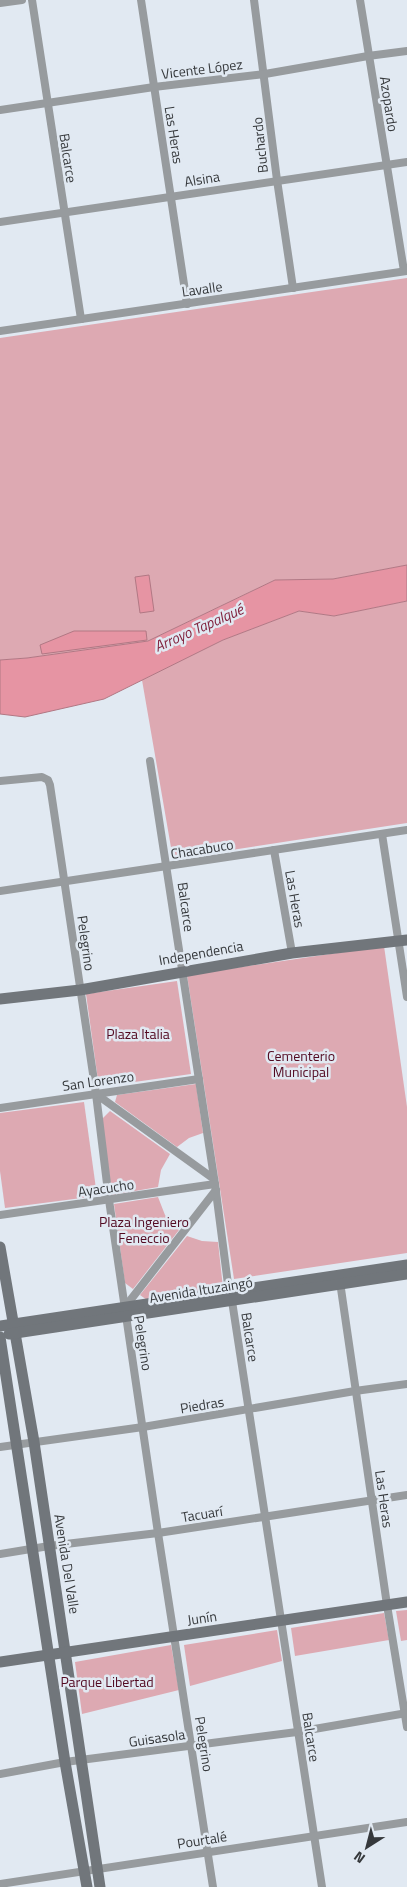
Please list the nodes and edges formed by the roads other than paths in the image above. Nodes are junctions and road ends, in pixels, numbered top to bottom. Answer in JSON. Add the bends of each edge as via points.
{"nodes":[{"id":1,"x":22,"y":0,"type":"edge"},
{"id":2,"x":32,"y":0,"type":"edge"},
{"id":3,"x":141,"y":0,"type":"edge"},
{"id":4,"x":254,"y":0,"type":"edge"},
{"id":5,"x":360,"y":0,"type":"edge"},
{"id":6,"x":0,"y":4,"type":"edge"},
{"id":7,"x":407,"y":51,"type":"edge"},
{"id":8,"x":368,"y":56,"type":"junction"},
{"id":9,"x":265,"y":74,"type":"junction"},
{"id":10,"x":154,"y":87,"type":"junction"},
{"id":11,"x":47,"y":103,"type":"junction"},
{"id":12,"x":0,"y":110,"type":"edge"},
{"id":13,"x":407,"y":162,"type":"edge"},
{"id":14,"x":386,"y":165,"type":"junction"},
{"id":15,"x":277,"y":180,"type":"junction"},
{"id":16,"x":171,"y":196,"type":"junction"},
{"id":17,"x":64,"y":212,"type":"junction"},
{"id":18,"x":0,"y":222,"type":"edge"},
{"id":19,"x":405,"y":271,"type":"edge"},
{"id":20,"x":293,"y":288,"type":"junction"},
{"id":21,"x":187,"y":304,"type":"junction"},
{"id":22,"x":81,"y":319,"type":"junction"},
{"id":23,"x":0,"y":331,"type":"edge"},
{"id":24,"x":150,"y":761,"type":"dead end"},
{"id":25,"x":0,"y":781,"type":"edge"},
{"id":26,"x":407,"y":830,"type":"edge"},
{"id":27,"x":382,"y":834,"type":"junction"},
{"id":28,"x":274,"y":850,"type":"junction"},
{"id":29,"x":168,"y":867,"type":"junction"},
{"id":30,"x":65,"y":882,"type":"junction"},
{"id":31,"x":0,"y":891,"type":"edge"},
{"id":32,"x":403,"y":940,"type":"edge"},
{"id":33,"x":292,"y":953,"type":"junction"},
{"id":34,"x":182,"y":971,"type":"junction"},
{"id":35,"x":80,"y":990,"type":"junction"},
{"id":36,"x":407,"y":997,"type":"edge"},
{"id":37,"x":0,"y":999,"type":"edge"},
{"id":38,"x":200,"y":1079,"type":"junction"},
{"id":39,"x":96,"y":1094,"type":"junction"},
{"id":40,"x":0,"y":1108,"type":"edge"},
{"id":41,"x":215,"y":1185,"type":"junction"},
{"id":42,"x":109,"y":1200,"type":"junction"},
{"id":43,"x":0,"y":1215,"type":"edge"},
{"id":44,"x":0,"y":1247,"type":"edge"},
{"id":45,"x":407,"y":1265,"type":"edge"},
{"id":46,"x":407,"y":1274,"type":"edge"},
{"id":47,"x":340,"y":1280,"type":"junction"},
{"id":48,"x":230,"y":1296,"type":"junction"},
{"id":49,"x":125,"y":1312,"type":"junction"},
{"id":50,"x":0,"y":1326,"type":"edge"},
{"id":51,"x":14,"y":1329,"type":"junction"},
{"id":52,"x":0,"y":1336,"type":"edge"},
{"id":53,"x":407,"y":1384,"type":"edge"},
{"id":54,"x":355,"y":1391,"type":"junction"},
{"id":55,"x":249,"y":1410,"type":"junction"},
{"id":56,"x":144,"y":1427,"type":"junction"},
{"id":57,"x":34,"y":1442,"type":"junction"},
{"id":58,"x":16,"y":1444,"type":"junction"},
{"id":59,"x":0,"y":1447,"type":"edge"},
{"id":60,"x":407,"y":1495,"type":"edge"},
{"id":61,"x":372,"y":1500,"type":"junction"},
{"id":62,"x":265,"y":1516,"type":"junction"},
{"id":63,"x":158,"y":1533,"type":"junction"},
{"id":64,"x":49,"y":1546,"type":"junction"},
{"id":65,"x":32,"y":1549,"type":"junction"},
{"id":66,"x":0,"y":1554,"type":"edge"},
{"id":67,"x":407,"y":1602,"type":"edge"},
{"id":68,"x":387,"y":1605,"type":"junction"},
{"id":69,"x":282,"y":1622,"type":"junction"},
{"id":70,"x":175,"y":1637,"type":"junction"},
{"id":71,"x":65,"y":1652,"type":"junction"},
{"id":72,"x":49,"y":1655,"type":"junction"},
{"id":73,"x":0,"y":1662,"type":"edge"},
{"id":74,"x":406,"y":1713,"type":"edge"},
{"id":75,"x":407,"y":1727,"type":"edge"},
{"id":76,"x":297,"y":1732,"type":"junction"},
{"id":77,"x":191,"y":1747,"type":"junction"},
{"id":78,"x":82,"y":1761,"type":"junction"},
{"id":79,"x":65,"y":1762,"type":"junction"},
{"id":80,"x":0,"y":1774,"type":"edge"},
{"id":81,"x":407,"y":1822,"type":"edge"},
{"id":82,"x":314,"y":1836,"type":"junction"},
{"id":83,"x":208,"y":1852,"type":"junction"},
{"id":84,"x":98,"y":1869,"type":"junction"},
{"id":85,"x":84,"y":1871,"type":"junction"},
{"id":86,"x":0,"y":1884,"type":"edge"},
{"id":87,"x":87,"y":1887,"type":"edge"},
{"id":88,"x":100,"y":1887,"type":"edge"},
{"id":89,"x":213,"y":1887,"type":"edge"},
{"id":90,"x":322,"y":1887,"type":"edge"}],
"edges":[{"from":1,"to":6,"type":"street"},
{"from":2,"to":11,"type":"street","name":"Balcarce"},
{"from":3,"to":10,"type":"street","name":"Las Heras"},
{"from":4,"to":9,"type":"street","name":"Buchardo"},
{"from":5,"to":8,"type":"street","name":"Azopardo"},
{"from":7,"to":8,"type":"street","name":"Vicente López"},
{"from":8,"to":9,"type":"street","name":"Vicente López"},
{"from":8,"to":14,"type":"street","name":"Azopardo"},
{"from":9,"to":10,"type":"street","name":"Vicente López"},
{"from":9,"to":15,"type":"street","name":"Buchardo"},
{"from":10,"to":11,"type":"street","name":"Vicente López"},
{"from":10,"to":16,"type":"street","name":"Las Heras"},
{"from":11,"to":12,"type":"street","name":"Vicente López"},
{"from":11,"to":17,"type":"street","name":"Balcarce"},
{"from":13,"to":14,"type":"street","name":"Alsina"},
{"from":14,"to":15,"type":"street","name":"Alsina"},
{"from":14,"to":19,"type":"street","name":"Azopardo"},
{"from":15,"to":16,"type":"street","name":"Alsina"},
{"from":15,"to":20,"type":"street","name":"Buchardo"},
{"from":16,"to":17,"type":"street","name":"Alsina"},
{"from":16,"to":21,"type":"street","name":"Las Heras"},
{"from":17,"to":18,"type":"street","name":"Alsina"},
{"from":17,"to":22,"type":"street","name":"Balcarce"},
{"from":19,"to":20,"type":"street","name":"Lavalle"},
{"from":20,"to":21,"type":"street","name":"Lavalle"},
{"from":21,"to":22,"type":"street","name":"Lavalle"},
{"from":22,"to":23,"type":"street","name":"Lavalle"},
{"from":24,"to":29,"type":"street","name":"Balcarce"},
{"from":25,"to":30,"type":"street","name":"Pelegrino","via":[[42,777],[48,780]]},
{"from":26,"to":27,"type":"street","name":"Chacabuco"},
{"from":27,"to":28,"type":"street","name":"Chacabuco"},
{"from":27,"to":32,"type":"street"},
{"from":28,"to":29,"type":"street","name":"Chacabuco"},
{"from":28,"to":33,"type":"street","name":"Las Heras"},
{"from":29,"to":30,"type":"street","name":"Chacabuco"},
{"from":29,"to":34,"type":"street","name":"Balcarce"},
{"from":30,"to":31,"type":"street","name":"Chacabuco"},
{"from":30,"to":35,"type":"street","name":"Pelegrino"},
{"from":32,"to":33,"type":"main road","name":"Independencia"},
{"from":32,"to":36,"type":"street"},
{"from":33,"to":34,"type":"main road","name":"Independencia"},
{"from":34,"to":35,"type":"main road","name":"Independencia"},
{"from":34,"to":38,"type":"street","name":"Balcarce"},
{"from":35,"to":37,"type":"main road","name":"Independencia"},
{"from":35,"to":39,"type":"street","name":"Pelegrino"},
{"from":38,"to":39,"type":"street","name":"San Lorenzo"},
{"from":38,"to":41,"type":"street","name":"Balcarce"},
{"from":39,"to":40,"type":"street","name":"San Lorenzo"},
{"from":39,"to":41,"type":"street"},
{"from":39,"to":42,"type":"street","name":"Pelegrino"},
{"from":41,"to":42,"type":"street","name":"Ayacucho"},
{"from":41,"to":48,"type":"street","name":"Balcarce"},
{"from":41,"to":49,"type":"street"},
{"from":42,"to":43,"type":"street","name":"Ayacucho"},
{"from":42,"to":49,"type":"street","name":"Pelegrino"},
{"from":44,"to":51,"type":"main road","name":"Avenida Del Valle"},
{"from":45,"to":47,"type":"main road","name":"Avenida Ituzaingó"},
{"from":46,"to":47,"type":"main road","name":"Avenida Ituzaingó"},
{"from":47,"to":48,"type":"main road","name":"Avenida Ituzaingó"},
{"from":47,"to":54,"type":"street","name":"Las Heras"},
{"from":48,"to":49,"type":"main road","name":"Avenida Ituzaingó"},
{"from":48,"to":55,"type":"street","name":"Balcarce"},
{"from":49,"to":51,"type":"main road","name":"Avenida Ituzaingó"},
{"from":49,"to":56,"type":"street","name":"Pelegrino"},
{"from":50,"to":51,"type":"main road","name":"Avenida Ituzaingó"},
{"from":51,"to":52,"type":"main road","name":"Avenida Ituzaingó"},
{"from":51,"to":57,"type":"main road","name":"Avenida Del Valle"},
{"from":52,"to":58,"type":"main road"},
{"from":53,"to":54,"type":"street","name":"Piedras"},
{"from":54,"to":55,"type":"street","name":"Piedras"},
{"from":54,"to":61,"type":"street","name":"Las Heras"},
{"from":55,"to":56,"type":"street","name":"Piedras"},
{"from":55,"to":62,"type":"street","name":"Balcarce"},
{"from":56,"to":57,"type":"street","name":"Piedras"},
{"from":56,"to":63,"type":"street","name":"Pelegrino"},
{"from":57,"to":58,"type":"street","name":"Piedras"},
{"from":57,"to":64,"type":"main road","name":"Avenida Del Valle"},
{"from":58,"to":59,"type":"street","name":"Piedras"},
{"from":58,"to":65,"type":"main road"},
{"from":60,"to":61,"type":"street","name":"Tacuarí"},
{"from":61,"to":62,"type":"street","name":"Tacuarí"},
{"from":61,"to":68,"type":"street","name":"Las Heras"},
{"from":62,"to":63,"type":"street","name":"Tacuarí"},
{"from":62,"to":69,"type":"street","name":"Balcarce"},
{"from":63,"to":64,"type":"street","name":"Tacuarí"},
{"from":63,"to":70,"type":"street","name":"Pelegrino"},
{"from":64,"to":65,"type":"street","name":"Tacuarí"},
{"from":64,"to":71,"type":"main road","name":"Avenida Del Valle"},
{"from":65,"to":66,"type":"street","name":"Tacuarí"},
{"from":65,"to":72,"type":"main road"},
{"from":67,"to":68,"type":"main road","name":"Junín"},
{"from":68,"to":69,"type":"main road","name":"Junín"},
{"from":68,"to":74,"type":"street","name":"Las Heras"},
{"from":69,"to":70,"type":"main road","name":"Junín"},
{"from":69,"to":76,"type":"street","name":"Balcarce"},
{"from":70,"to":71,"type":"main road","name":"Junín"},
{"from":70,"to":77,"type":"street","name":"Pelegrino"},
{"from":71,"to":72,"type":"main road","name":"Junín"},
{"from":71,"to":78,"type":"main road","name":"Avenida Del Valle"},
{"from":72,"to":73,"type":"main road","name":"Junín"},
{"from":72,"to":79,"type":"main road"},
{"from":74,"to":75,"type":"street","name":"Las Heras"},
{"from":74,"to":76,"type":"street","name":"Guisasola"},
{"from":76,"to":77,"type":"street","name":"Guisasola"},
{"from":76,"to":82,"type":"street","name":"Balcarce"},
{"from":77,"to":78,"type":"street","name":"Guisasola"},
{"from":77,"to":83,"type":"street","name":"Pelegrino"},
{"from":78,"to":79,"type":"street","name":"Guisasola"},
{"from":78,"to":84,"type":"main road","name":"Avenida Del Valle"},
{"from":79,"to":80,"type":"street","name":"Guisasola"},
{"from":79,"to":85,"type":"main road"},
{"from":81,"to":82,"type":"street","name":"Pourtalé"},
{"from":82,"to":83,"type":"street","name":"Pourtalé"},
{"from":82,"to":90,"type":"street","name":"Balcarce"},
{"from":83,"to":84,"type":"street","name":"Pourtalé"},
{"from":83,"to":89,"type":"street","name":"Pelegrino"},
{"from":84,"to":85,"type":"street","name":"Pourtalé"},
{"from":84,"to":88,"type":"main road","name":"Avenida Del Valle"},
{"from":85,"to":86,"type":"street","name":"Pourtalé"},
{"from":85,"to":87,"type":"main road"}]}
